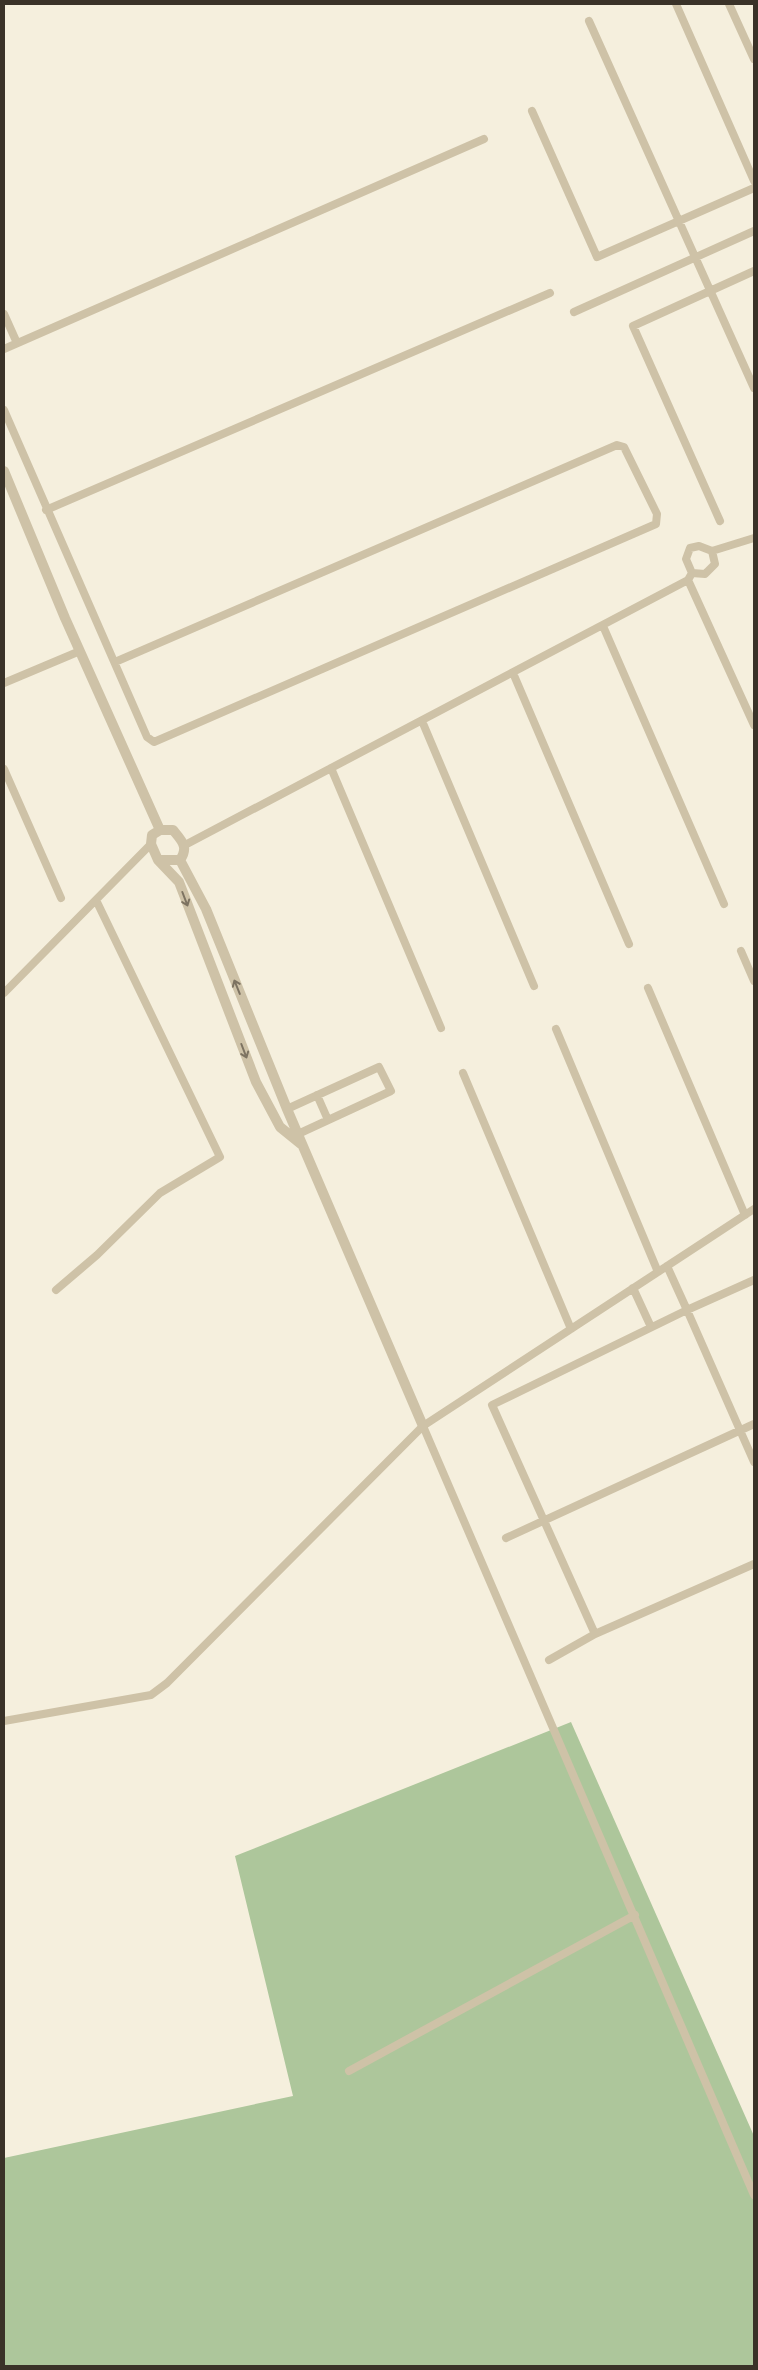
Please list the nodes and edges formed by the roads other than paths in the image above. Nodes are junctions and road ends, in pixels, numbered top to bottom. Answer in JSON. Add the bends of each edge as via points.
{"nodes":[{"id":1,"x":676,"y":4,"type":"edge"},
{"id":2,"x":729,"y":4,"type":"edge"},
{"id":3,"x":588,"y":21,"type":"dead end"},
{"id":4,"x":754,"y":59,"type":"edge"},
{"id":5,"x":532,"y":111,"type":"dead end"},
{"id":6,"x":484,"y":138,"type":"dead end"},
{"id":7,"x":754,"y":181,"type":"edge"},
{"id":8,"x":754,"y":188,"type":"edge"},
{"id":9,"x":679,"y":221,"type":"junction"},
{"id":10,"x":754,"y":231,"type":"edge"},
{"id":11,"x":696,"y":257,"type":"junction"},
{"id":12,"x":754,"y":271,"type":"edge"},
{"id":13,"x":711,"y":291,"type":"junction"},
{"id":14,"x":550,"y":293,"type":"dead end"},
{"id":15,"x":574,"y":312,"type":"dead end"},
{"id":16,"x":4,"y":314,"type":"edge"},
{"id":17,"x":17,"y":343,"type":"junction"},
{"id":18,"x":4,"y":349,"type":"edge"},
{"id":19,"x":754,"y":388,"type":"edge"},
{"id":20,"x":4,"y":410,"type":"edge"},
{"id":21,"x":4,"y":471,"type":"edge"},
{"id":22,"x":46,"y":510,"type":"junction"},
{"id":23,"x":720,"y":521,"type":"dead end"},
{"id":24,"x":754,"y":538,"type":"edge"},
{"id":25,"x":712,"y":551,"type":"junction"},
{"id":26,"x":690,"y":576,"type":"junction"},
{"id":27,"x":603,"y":626,"type":"junction"},
{"id":28,"x":80,"y":650,"type":"junction"},
{"id":29,"x":115,"y":662,"type":"junction"},
{"id":30,"x":512,"y":674,"type":"junction"},
{"id":31,"x":4,"y":683,"type":"edge"},
{"id":32,"x":422,"y":721,"type":"junction"},
{"id":33,"x":754,"y":726,"type":"edge"},
{"id":34,"x":331,"y":768,"type":"junction"},
{"id":35,"x":4,"y":770,"type":"edge"},
{"id":36,"x":160,"y":830,"type":"junction"},
{"id":37,"x":151,"y":844,"type":"junction"},
{"id":38,"x":185,"y":845,"type":"junction"},
{"id":39,"x":158,"y":860,"type":"junction"},
{"id":40,"x":180,"y":860,"type":"junction"},
{"id":41,"x":61,"y":898,"type":"dead end"},
{"id":42,"x":96,"y":900,"type":"junction"},
{"id":43,"x":724,"y":904,"type":"dead end"},
{"id":44,"x":629,"y":944,"type":"dead end"},
{"id":45,"x":741,"y":951,"type":"dead end"},
{"id":46,"x":754,"y":981,"type":"edge"},
{"id":47,"x":534,"y":986,"type":"dead end"},
{"id":48,"x":648,"y":988,"type":"dead end"},
{"id":49,"x":4,"y":992,"type":"edge"},
{"id":50,"x":441,"y":1028,"type":"dead end"},
{"id":51,"x":556,"y":1029,"type":"dead end"},
{"id":52,"x":463,"y":1073,"type":"dead end"},
{"id":53,"x":317,"y":1095,"type":"junction"},
{"id":54,"x":287,"y":1109,"type":"junction"},
{"id":55,"x":328,"y":1120,"type":"junction"},
{"id":56,"x":298,"y":1134,"type":"junction"},
{"id":57,"x":302,"y":1145,"type":"junction"},
{"id":58,"x":754,"y":1209,"type":"edge"},
{"id":59,"x":745,"y":1215,"type":"junction"},
{"id":60,"x":667,"y":1266,"type":"junction"},
{"id":61,"x":658,"y":1272,"type":"junction"},
{"id":62,"x":754,"y":1280,"type":"edge"},
{"id":63,"x":633,"y":1288,"type":"junction"},
{"id":64,"x":56,"y":1290,"type":"dead end"},
{"id":65,"x":687,"y":1310,"type":"junction"},
{"id":66,"x":651,"y":1328,"type":"junction"},
{"id":67,"x":571,"y":1329,"type":"junction"},
{"id":68,"x":754,"y":1424,"type":"edge"},
{"id":69,"x":423,"y":1426,"type":"junction"},
{"id":70,"x":740,"y":1430,"type":"junction"},
{"id":71,"x":754,"y":1462,"type":"edge"},
{"id":72,"x":544,"y":1521,"type":"junction"},
{"id":73,"x":506,"y":1538,"type":"dead end"},
{"id":74,"x":754,"y":1564,"type":"edge"},
{"id":75,"x":595,"y":1634,"type":"junction"},
{"id":76,"x":549,"y":1660,"type":"dead end"},
{"id":77,"x":4,"y":1721,"type":"edge"},
{"id":78,"x":635,"y":1915,"type":"junction"},
{"id":79,"x":349,"y":2071,"type":"dead end"},
{"id":80,"x":754,"y":2195,"type":"edge"}],
"edges":[{"from":1,"to":7,"type":"street"},
{"from":2,"to":4,"type":"street"},
{"from":3,"to":9,"type":"street"},
{"from":5,"to":9,"type":"street","via":[[597,257]]},
{"from":6,"to":17,"type":"street"},
{"from":8,"to":9,"type":"street"},
{"from":9,"to":11,"type":"street"},
{"from":10,"to":11,"type":"street"},
{"from":11,"to":13,"type":"street"},
{"from":11,"to":15,"type":"street"},
{"from":12,"to":13,"type":"street"},
{"from":13,"to":19,"type":"street"},
{"from":13,"to":23,"type":"street","via":[[633,326]]},
{"from":14,"to":22,"type":"street"},
{"from":16,"to":17,"type":"street"},
{"from":17,"to":18,"type":"street"},
{"from":20,"to":22,"type":"street"},
{"from":21,"to":28,"type":"street"},
{"from":22,"to":29,"type":"street"},
{"from":24,"to":25,"type":"street"},
{"from":25,"to":26,"type":"street","via":[[715,564],[706,574]]},
{"from":25,"to":26,"type":"street","via":[[699,546],[690,548],[686,559]]},
{"from":26,"to":27,"type":"street"},
{"from":26,"to":33,"type":"street"},
{"from":27,"to":30,"type":"street"},
{"from":27,"to":43,"type":"street"},
{"from":28,"to":31,"type":"street"},
{"from":28,"to":36,"type":"street"},
{"from":29,"to":29,"type":"street","via":[[147,737],[154,742],[656,524],[657,514],[624,446],[617,445]]},
{"from":30,"to":32,"type":"street"},
{"from":30,"to":44,"type":"street"},
{"from":32,"to":34,"type":"street"},
{"from":32,"to":47,"type":"street"},
{"from":34,"to":38,"type":"street"},
{"from":34,"to":50,"type":"street"},
{"from":35,"to":41,"type":"street"},
{"from":36,"to":37,"type":"street","via":[[152,836]]},
{"from":36,"to":38,"type":"street","via":[[173,830]]},
{"from":37,"to":39,"type":"street"},
{"from":37,"to":42,"type":"street"},
{"from":38,"to":40,"type":"street","via":[[185,853]]},
{"from":39,"to":40,"type":"street"},
{"from":39,"to":57,"type":"street","one_way":true,"via":[[179,882],[256,1082],[280,1127]]},
{"from":54,"to":40,"type":"street","one_way":true,"via":[[206,909]]},
{"from":42,"to":49,"type":"street"},
{"from":42,"to":64,"type":"street","via":[[220,1157],[160,1193]]},
{"from":45,"to":46,"type":"street"},
{"from":48,"to":59,"type":"street"},
{"from":51,"to":61,"type":"street"},
{"from":52,"to":67,"type":"street"},
{"from":53,"to":54,"type":"street"},
{"from":53,"to":55,"type":"street"},
{"from":53,"to":55,"type":"street","via":[[379,1067],[391,1090]]},
{"from":54,"to":56,"type":"street"},
{"from":55,"to":56,"type":"street"},
{"from":56,"to":57,"type":"street"},
{"from":57,"to":69,"type":"street"},
{"from":58,"to":59,"type":"street"},
{"from":59,"to":60,"type":"street"},
{"from":60,"to":61,"type":"street"},
{"from":60,"to":65,"type":"street"},
{"from":61,"to":63,"type":"street"},
{"from":62,"to":65,"type":"street"},
{"from":63,"to":66,"type":"street"},
{"from":63,"to":67,"type":"street"},
{"from":65,"to":66,"type":"street"},
{"from":65,"to":70,"type":"street"},
{"from":66,"to":72,"type":"street","via":[[492,1406]]},
{"from":67,"to":69,"type":"street"},
{"from":68,"to":70,"type":"street"},
{"from":69,"to":77,"type":"street","via":[[174,1676],[151,1695]]},
{"from":69,"to":78,"type":"street"},
{"from":70,"to":71,"type":"street"},
{"from":70,"to":72,"type":"street"},
{"from":72,"to":73,"type":"street"},
{"from":72,"to":75,"type":"street"},
{"from":74,"to":75,"type":"street"},
{"from":75,"to":76,"type":"street"},
{"from":78,"to":79,"type":"street"},
{"from":78,"to":80,"type":"street"}]}
